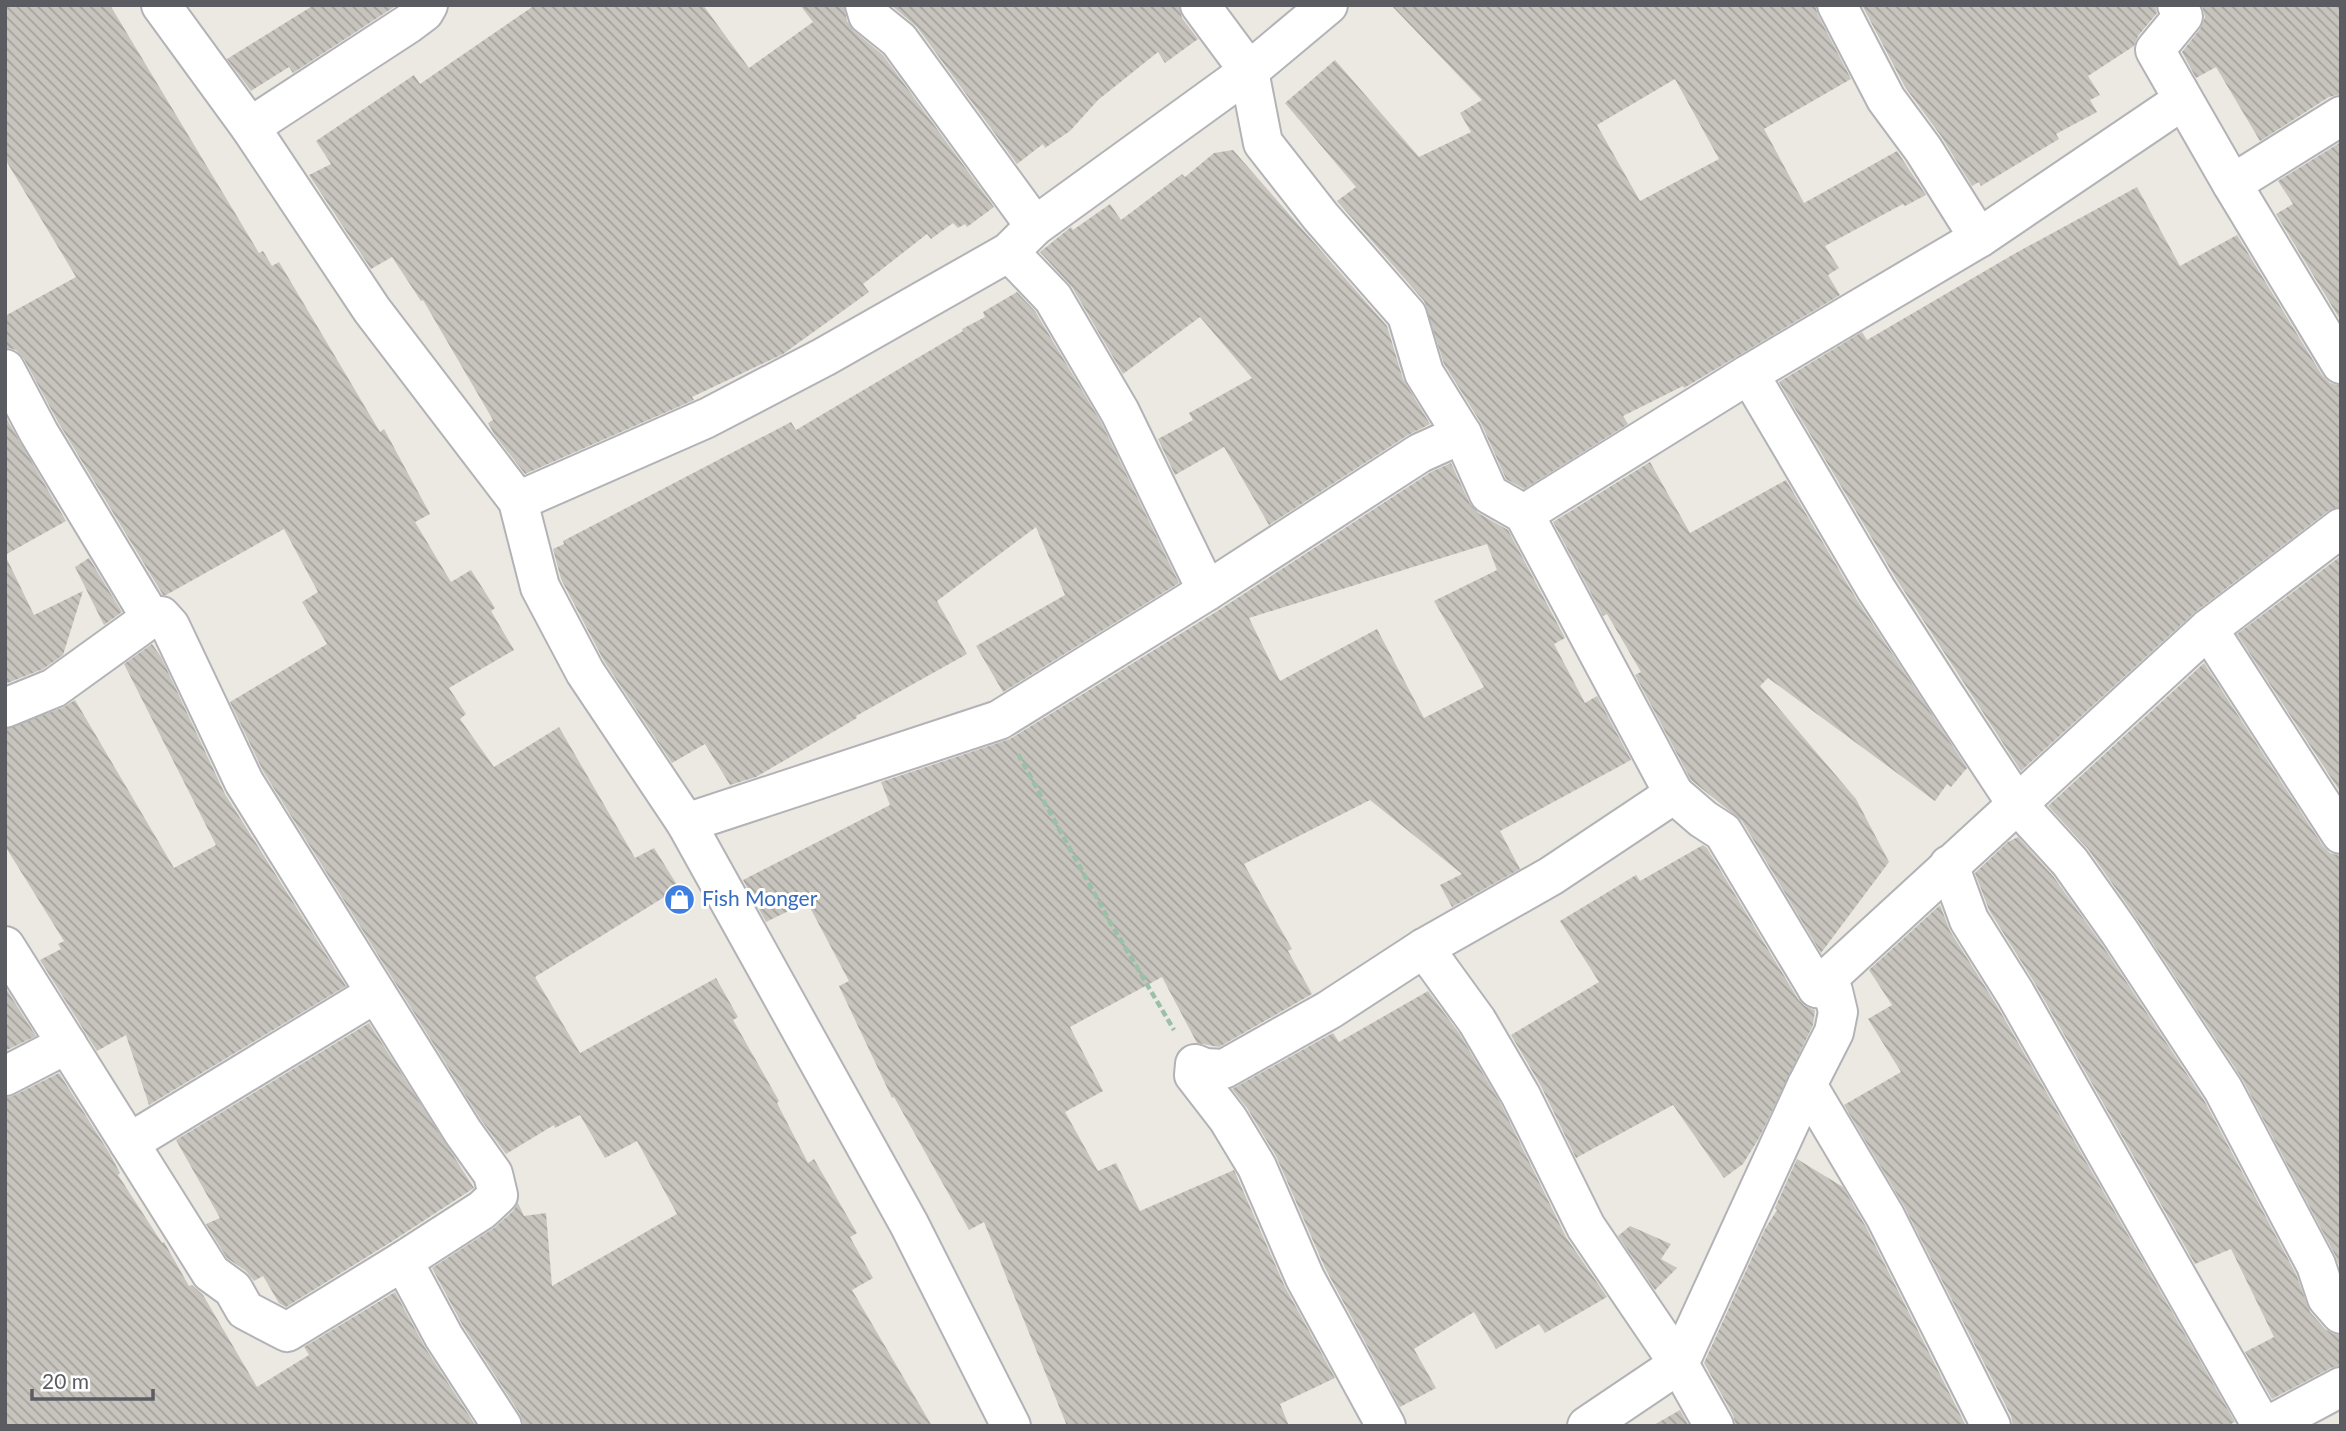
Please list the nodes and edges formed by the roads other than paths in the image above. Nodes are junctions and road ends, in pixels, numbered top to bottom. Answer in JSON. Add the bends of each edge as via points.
{"nodes":[{"id":1,"x":161,"y":5,"type":"edge"},
{"id":2,"x":428,"y":5,"type":"edge"},
{"id":3,"x":865,"y":5,"type":"edge"},
{"id":4,"x":1200,"y":5,"type":"edge"},
{"id":5,"x":1328,"y":5,"type":"edge"},
{"id":6,"x":1837,"y":5,"type":"edge"},
{"id":7,"x":2177,"y":5,"type":"edge"},
{"id":8,"x":1248,"y":71,"type":"junction"},
{"id":9,"x":2183,"y":100,"type":"junction"},
{"id":10,"x":2341,"y":116,"type":"edge"},
{"id":11,"x":250,"y":127,"type":"junction"},
{"id":12,"x":2232,"y":184,"type":"junction"},
{"id":13,"x":1979,"y":238,"type":"junction"},
{"id":14,"x":1022,"y":239,"type":"junction"},
{"id":15,"x":2341,"y":364,"type":"edge"},
{"id":16,"x":5,"y":369,"type":"edge"},
{"id":17,"x":1749,"y":374,"type":"junction"},
{"id":18,"x":1462,"y":434,"type":"junction"},
{"id":19,"x":518,"y":501,"type":"junction"},
{"id":20,"x":1524,"y":514,"type":"junction"},
{"id":21,"x":2341,"y":528,"type":"edge"},
{"id":22,"x":1207,"y":592,"type":"junction"},
{"id":23,"x":151,"y":618,"type":"junction"},
{"id":24,"x":2208,"y":629,"type":"junction"},
{"id":25,"x":5,"y":708,"type":"edge"},
{"id":26,"x":1674,"y":794,"type":"junction"},
{"id":27,"x":2017,"y":803,"type":"junction"},
{"id":28,"x":686,"y":823,"type":"junction"},
{"id":29,"x":2341,"y":834,"type":"edge"},
{"id":30,"x":1949,"y":865,"type":"junction"},
{"id":31,"x":5,"y":946,"type":"edge"},
{"id":32,"x":1424,"y":948,"type":"junction"},
{"id":33,"x":1817,"y":988,"type":"junction"},
{"id":34,"x":376,"y":993,"type":"junction"},
{"id":35,"x":67,"y":1044,"type":"junction"},
{"id":36,"x":5,"y":1076,"type":"edge"},
{"id":37,"x":1807,"y":1085,"type":"junction"},
{"id":38,"x":129,"y":1143,"type":"junction"},
{"id":39,"x":403,"y":1261,"type":"junction"},
{"id":40,"x":2341,"y":1314,"type":"edge"},
{"id":41,"x":1679,"y":1364,"type":"junction"},
{"id":42,"x":2341,"y":1387,"type":"edge"},
{"id":43,"x":502,"y":1426,"type":"edge"},
{"id":44,"x":1011,"y":1426,"type":"edge"},
{"id":45,"x":1386,"y":1426,"type":"edge"},
{"id":46,"x":1587,"y":1426,"type":"edge"},
{"id":47,"x":1714,"y":1426,"type":"edge"},
{"id":48,"x":1991,"y":1426,"type":"edge"},
{"id":49,"x":2262,"y":1426,"type":"edge"},
{"id":50,"x":2268,"y":1426,"type":"edge"}],
"edges":[{"from":1,"to":11,"type":"street"},
{"from":2,"to":11,"type":"street","via":[[408,24]]},
{"from":3,"to":14,"type":"street","via":[[868,15],[899,40]]},
{"from":4,"to":8,"type":"street"},
{"from":5,"to":8,"type":"street"},
{"from":6,"to":13,"type":"street","via":[[1886,99]]},
{"from":7,"to":9,"type":"street","via":[[2183,16],[2155,50]]},
{"from":8,"to":14,"type":"street"},
{"from":8,"to":18,"type":"street","via":[[1263,143],[1406,315],[1424,373]]},
{"from":9,"to":12,"type":"street"},
{"from":9,"to":13,"type":"street"},
{"from":10,"to":12,"type":"street"},
{"from":11,"to":19,"type":"street","via":[[372,310]]},
{"from":12,"to":15,"type":"street"},
{"from":13,"to":17,"type":"street"},
{"from":14,"to":19,"type":"street","via":[[824,357],[707,418]]},
{"from":14,"to":22,"type":"street","via":[[1120,412]]},
{"from":16,"to":23,"type":"street"},
{"from":17,"to":20,"type":"street"},
{"from":17,"to":27,"type":"street","via":[[1875,589]]},
{"from":18,"to":20,"type":"street","via":[[1489,494]]},
{"from":18,"to":22,"type":"street","via":[[1420,453]]},
{"from":19,"to":28,"type":"street","via":[[540,587],[586,672]]},
{"from":20,"to":26,"type":"street"},
{"from":21,"to":24,"type":"street"},
{"from":22,"to":28,"type":"street","via":[[999,720]]},
{"from":23,"to":25,"type":"street","via":[[54,688]]},
{"from":23,"to":34,"type":"street","via":[[160,616],[170,626],[244,782]]},
{"from":24,"to":27,"type":"street"},
{"from":24,"to":29,"type":"street"},
{"from":26,"to":32,"type":"street","via":[[1550,876]]},
{"from":26,"to":33,"type":"street","via":[[1723,832]]},
{"from":27,"to":30,"type":"street"},
{"from":27,"to":40,"type":"street","via":[[2070,862],[2223,1089],[2316,1265],[2327,1298]]},
{"from":28,"to":44,"type":"street","via":[[909,1224]]},
{"from":30,"to":33,"type":"street"},
{"from":30,"to":49,"type":"street","via":[[1969,920]]},
{"from":31,"to":35,"type":"street"},
{"from":32,"to":41,"type":"street","via":[[1521,1096],[1586,1227]]},
{"from":32,"to":45,"type":"street","via":[[1329,1010],[1224,1069],[1195,1064],[1195,1075],[1257,1167],[1305,1278]]},
{"from":33,"to":37,"type":"street","via":[[1833,991],[1838,1013],[1834,1032]]},
{"from":34,"to":38,"type":"street"},
{"from":34,"to":39,"type":"street","via":[[493,1174],[498,1195]]},
{"from":35,"to":36,"type":"street"},
{"from":35,"to":38,"type":"street"},
{"from":37,"to":41,"type":"street"},
{"from":37,"to":48,"type":"street","via":[[1885,1216]]},
{"from":38,"to":39,"type":"street","via":[[211,1273],[233,1289],[245,1310],[288,1332]]},
{"from":39,"to":43,"type":"street","via":[[444,1337]]},
{"from":41,"to":46,"type":"street"},
{"from":41,"to":47,"type":"street"},
{"from":42,"to":50,"type":"street"}]}
